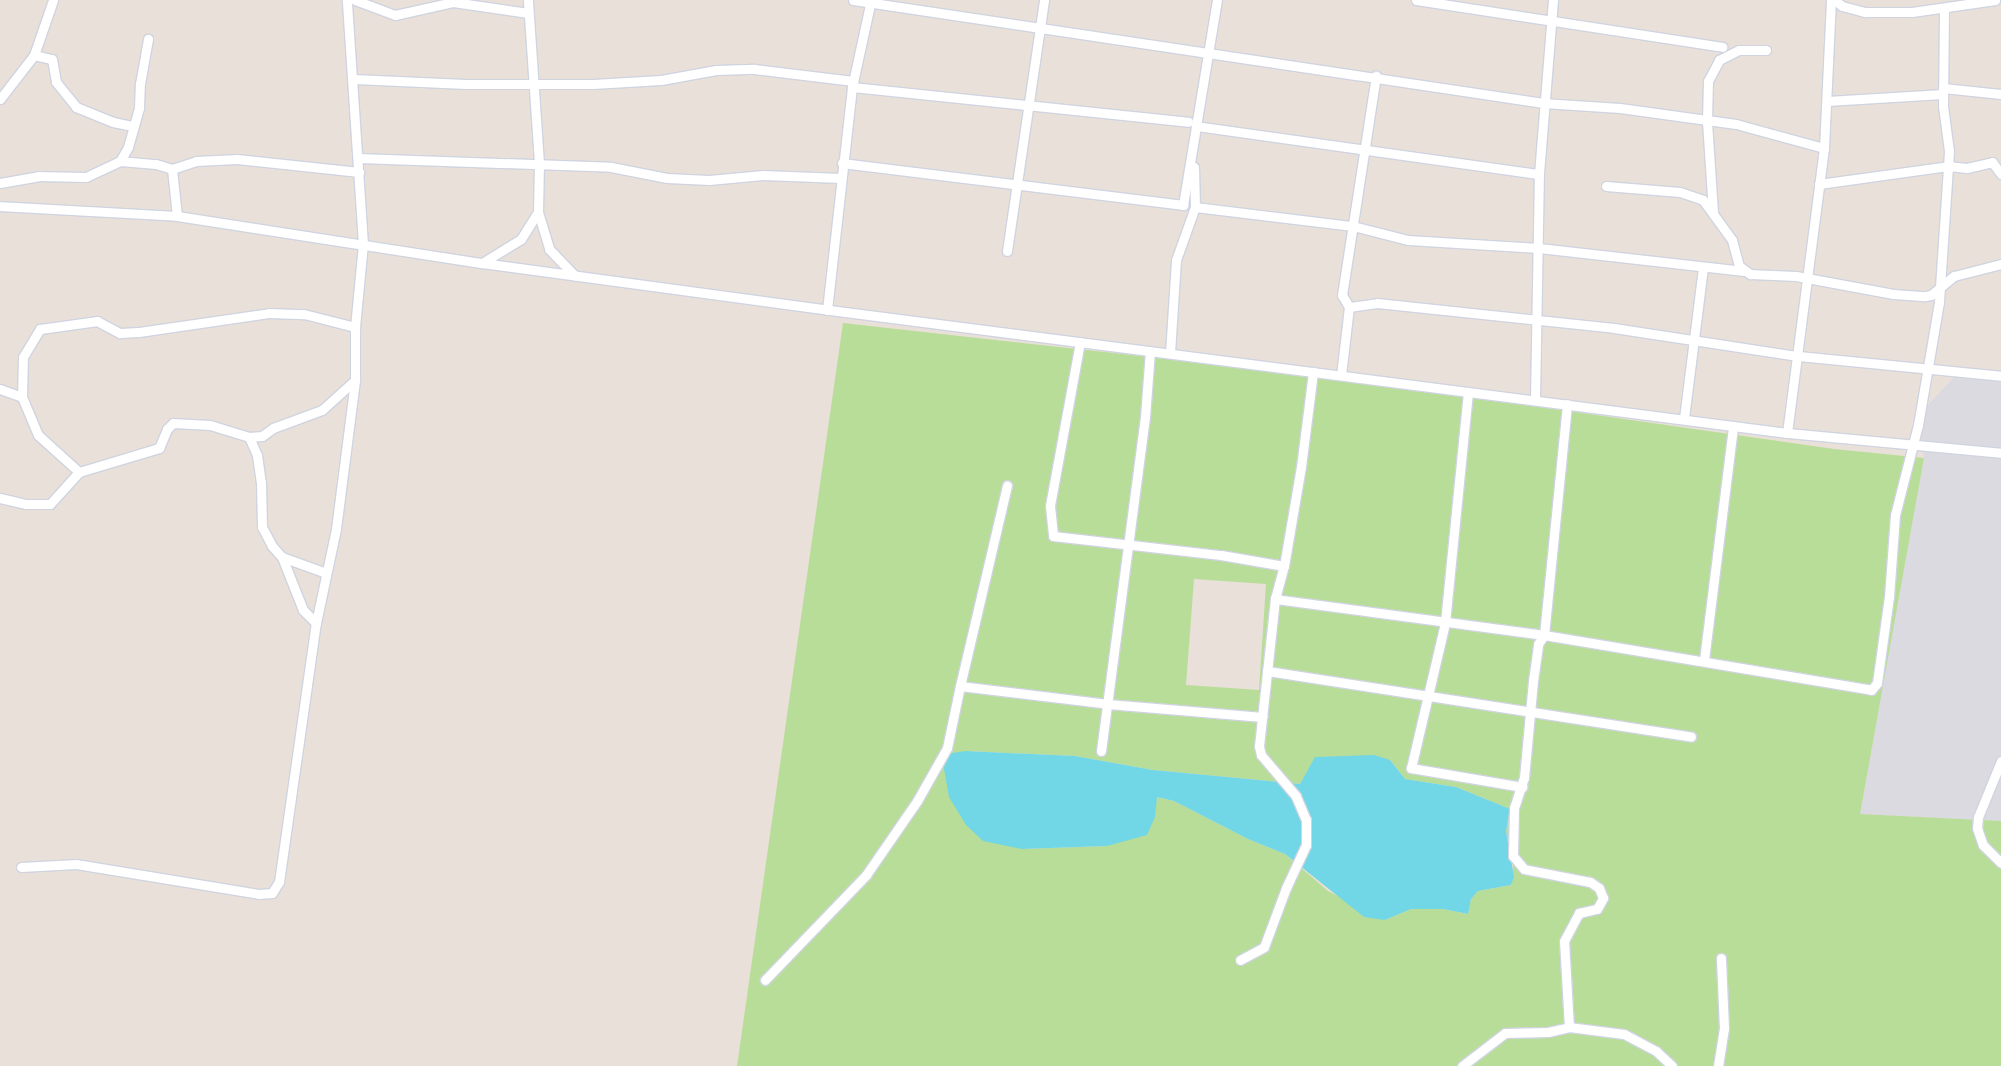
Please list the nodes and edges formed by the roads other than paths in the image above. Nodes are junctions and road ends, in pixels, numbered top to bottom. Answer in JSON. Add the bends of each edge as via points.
{"nodes":[{"id":1,"x":52,"y":0,"type":"edge"},
{"id":2,"x":347,"y":0,"type":"edge"},
{"id":3,"x":355,"y":0,"type":"edge"},
{"id":4,"x":528,"y":0,"type":"edge"},
{"id":5,"x":853,"y":0,"type":"edge"},
{"id":6,"x":1044,"y":0,"type":"edge"},
{"id":7,"x":1217,"y":0,"type":"edge"},
{"id":8,"x":1416,"y":0,"type":"edge"},
{"id":9,"x":1554,"y":0,"type":"edge"},
{"id":10,"x":1831,"y":0,"type":"edge"},
{"id":11,"x":1834,"y":0,"type":"edge"},
{"id":12,"x":1995,"y":0,"type":"edge"},
{"id":13,"x":871,"y":2,"type":"edge"},
{"id":14,"x":1944,"y":9,"type":"junction"},
{"id":15,"x":528,"y":13,"type":"junction"},
{"id":16,"x":1552,"y":19,"type":"junction"},
{"id":17,"x":1040,"y":29,"type":"junction"},
{"id":18,"x":148,"y":39,"type":"dead end"},
{"id":19,"x":1722,"y":47,"type":"dead end"},
{"id":20,"x":1766,"y":50,"type":"dead end"},
{"id":21,"x":1208,"y":51,"type":"junction"},
{"id":22,"x":34,"y":55,"type":"junction"},
{"id":23,"x":1376,"y":76,"type":"junction"},
{"id":24,"x":354,"y":79,"type":"junction"},
{"id":25,"x":852,"y":84,"type":"junction"},
{"id":26,"x":534,"y":85,"type":"junction"},
{"id":27,"x":1943,"y":91,"type":"junction"},
{"id":28,"x":2001,"y":94,"type":"edge"},
{"id":29,"x":0,"y":99,"type":"edge"},
{"id":30,"x":1827,"y":101,"type":"junction"},
{"id":31,"x":1543,"y":103,"type":"junction"},
{"id":32,"x":1027,"y":107,"type":"junction"},
{"id":33,"x":1707,"y":121,"type":"junction"},
{"id":34,"x":1192,"y":124,"type":"junction"},
{"id":35,"x":132,"y":126,"type":"junction"},
{"id":36,"x":1824,"y":148,"type":"junction"},
{"id":37,"x":1365,"y":152,"type":"junction"},
{"id":38,"x":358,"y":158,"type":"junction"},
{"id":39,"x":120,"y":161,"type":"junction"},
{"id":40,"x":539,"y":162,"type":"junction"},
{"id":41,"x":842,"y":163,"type":"junction"},
{"id":42,"x":1948,"y":166,"type":"junction"},
{"id":43,"x":172,"y":169,"type":"junction"},
{"id":44,"x":359,"y":172,"type":"junction"},
{"id":45,"x":2001,"y":173,"type":"edge"},
{"id":46,"x":1539,"y":174,"type":"junction"},
{"id":47,"x":841,"y":178,"type":"junction"},
{"id":48,"x":0,"y":183,"type":"edge"},
{"id":49,"x":1819,"y":184,"type":"junction"},
{"id":50,"x":1015,"y":185,"type":"junction"},
{"id":51,"x":1606,"y":186,"type":"dead end"},
{"id":52,"x":0,"y":206,"type":"edge"},
{"id":53,"x":1195,"y":207,"type":"junction"},
{"id":54,"x":538,"y":212,"type":"junction"},
{"id":55,"x":1713,"y":212,"type":"junction"},
{"id":56,"x":177,"y":216,"type":"junction"},
{"id":57,"x":1353,"y":226,"type":"junction"},
{"id":58,"x":363,"y":244,"type":"junction"},
{"id":59,"x":1539,"y":248,"type":"junction"},
{"id":60,"x":1007,"y":251,"type":"dead end"},
{"id":61,"x":482,"y":263,"type":"junction"},
{"id":62,"x":2001,"y":264,"type":"edge"},
{"id":63,"x":1703,"y":267,"type":"junction"},
{"id":64,"x":1744,"y":271,"type":"junction"},
{"id":65,"x":575,"y":276,"type":"junction"},
{"id":66,"x":1807,"y":280,"type":"junction"},
{"id":67,"x":1941,"y":285,"type":"junction"},
{"id":68,"x":1349,"y":307,"type":"junction"},
{"id":69,"x":827,"y":310,"type":"junction"},
{"id":70,"x":1536,"y":320,"type":"junction"},
{"id":71,"x":355,"y":327,"type":"junction"},
{"id":72,"x":1694,"y":339,"type":"junction"},
{"id":73,"x":1080,"y":342,"type":"junction"},
{"id":74,"x":1150,"y":351,"type":"junction"},
{"id":75,"x":1170,"y":353,"type":"junction"},
{"id":76,"x":1798,"y":356,"type":"junction"},
{"id":77,"x":1928,"y":367,"type":"junction"},
{"id":78,"x":1313,"y":372,"type":"junction"},
{"id":79,"x":1341,"y":375,"type":"junction"},
{"id":80,"x":2001,"y":376,"type":"edge"},
{"id":81,"x":355,"y":380,"type":"junction"},
{"id":82,"x":0,"y":389,"type":"edge"},
{"id":83,"x":1468,"y":392,"type":"junction"},
{"id":84,"x":22,"y":397,"type":"junction"},
{"id":85,"x":1534,"y":400,"type":"junction"},
{"id":86,"x":1568,"y":404,"type":"junction"},
{"id":87,"x":1684,"y":418,"type":"junction"},
{"id":88,"x":1733,"y":426,"type":"junction"},
{"id":89,"x":1787,"y":433,"type":"junction"},
{"id":90,"x":249,"y":437,"type":"junction"},
{"id":91,"x":1913,"y":444,"type":"junction"},
{"id":92,"x":2001,"y":453,"type":"edge"},
{"id":93,"x":79,"y":472,"type":"junction"},
{"id":94,"x":1006,"y":485,"type":"dead end"},
{"id":95,"x":0,"y":498,"type":"edge"},
{"id":96,"x":1127,"y":544,"type":"junction"},
{"id":97,"x":282,"y":557,"type":"junction"},
{"id":98,"x":1284,"y":566,"type":"junction"},
{"id":99,"x":326,"y":573,"type":"junction"},
{"id":100,"x":1274,"y":599,"type":"junction"},
{"id":101,"x":316,"y":623,"type":"junction"},
{"id":102,"x":1445,"y":623,"type":"junction"},
{"id":103,"x":1544,"y":635,"type":"junction"},
{"id":104,"x":1704,"y":660,"type":"junction"},
{"id":105,"x":1267,"y":671,"type":"junction"},
{"id":106,"x":960,"y":686,"type":"junction"},
{"id":107,"x":1428,"y":696,"type":"junction"},
{"id":108,"x":1108,"y":704,"type":"junction"},
{"id":109,"x":1530,"y":710,"type":"junction"},
{"id":110,"x":1262,"y":717,"type":"junction"},
{"id":111,"x":1692,"y":736,"type":"dead end"},
{"id":112,"x":1101,"y":751,"type":"dead end"},
{"id":113,"x":2001,"y":762,"type":"edge"},
{"id":114,"x":1999,"y":771,"type":"edge"},
{"id":115,"x":1522,"y":788,"type":"junction"},
{"id":116,"x":2001,"y":863,"type":"edge"},
{"id":117,"x":21,"y":868,"type":"dead end"},
{"id":118,"x":1721,"y":958,"type":"dead end"},
{"id":119,"x":1240,"y":960,"type":"dead end"},
{"id":120,"x":765,"y":980,"type":"dead end"},
{"id":121,"x":1569,"y":1027,"type":"junction"},
{"id":122,"x":1462,"y":1066,"type":"edge"},
{"id":123,"x":1672,"y":1066,"type":"edge"},
{"id":124,"x":1718,"y":1066,"type":"edge"}],
"edges":[{"from":1,"to":22,"type":"street"},
{"from":2,"to":24,"type":"street"},
{"from":3,"to":15,"type":"street","via":[[395,15],[453,2]]},
{"from":4,"to":15,"type":"street"},
{"from":5,"to":13,"type":"street"},
{"from":6,"to":17,"type":"street"},
{"from":7,"to":21,"type":"street"},
{"from":8,"to":16,"type":"street"},
{"from":9,"to":16,"type":"street"},
{"from":10,"to":30,"type":"street"},
{"from":11,"to":14,"type":"street","via":[[1851,10],[1865,12]]},
{"from":12,"to":14,"type":"street"},
{"from":13,"to":17,"type":"street"},
{"from":13,"to":25,"type":"street"},
{"from":14,"to":27,"type":"street"},
{"from":15,"to":26,"type":"street"},
{"from":16,"to":19,"type":"street","via":[[1605,31]]},
{"from":16,"to":31,"type":"street"},
{"from":17,"to":21,"type":"street"},
{"from":17,"to":32,"type":"street"},
{"from":18,"to":35,"type":"street","via":[[139,108]]},
{"from":20,"to":33,"type":"street","via":[[1739,50],[1718,60],[1708,81]]},
{"from":21,"to":23,"type":"street"},
{"from":21,"to":34,"type":"street","via":[[1206,98]]},
{"from":21,"to":50,"type":"street","via":[[1183,205]]},
{"from":22,"to":29,"type":"street"},
{"from":22,"to":35,"type":"street","via":[[52,59],[56,82],[76,107]]},
{"from":23,"to":31,"type":"street"},
{"from":23,"to":37,"type":"street"},
{"from":24,"to":26,"type":"street"},
{"from":24,"to":38,"type":"street"},
{"from":25,"to":26,"type":"street","via":[[745,70],[716,70],[661,80]]},
{"from":25,"to":32,"type":"street"},
{"from":25,"to":41,"type":"street"},
{"from":26,"to":40,"type":"street"},
{"from":27,"to":28,"type":"street"},
{"from":27,"to":30,"type":"street"},
{"from":27,"to":42,"type":"street","via":[[1949,135]]},
{"from":30,"to":36,"type":"street"},
{"from":31,"to":33,"type":"street","via":[[1620,108]]},
{"from":31,"to":46,"type":"street"},
{"from":32,"to":34,"type":"street"},
{"from":32,"to":50,"type":"street"},
{"from":33,"to":36,"type":"street","via":[[1763,130]]},
{"from":33,"to":55,"type":"street"},
{"from":34,"to":37,"type":"street"},
{"from":34,"to":53,"type":"street"},
{"from":35,"to":39,"type":"street","via":[[128,147]]},
{"from":36,"to":49,"type":"street"},
{"from":37,"to":46,"type":"street"},
{"from":37,"to":57,"type":"street"},
{"from":38,"to":40,"type":"street"},
{"from":38,"to":44,"type":"street"},
{"from":39,"to":43,"type":"street","via":[[156,164]]},
{"from":39,"to":48,"type":"street","via":[[86,177],[38,176]]},
{"from":40,"to":47,"type":"street","via":[[611,167],[667,178],[709,180],[763,174]]},
{"from":40,"to":54,"type":"street"},
{"from":41,"to":47,"type":"street"},
{"from":41,"to":50,"type":"street"},
{"from":42,"to":45,"type":"street","via":[[1967,168],[1992,162]]},
{"from":42,"to":49,"type":"street"},
{"from":42,"to":67,"type":"street"},
{"from":43,"to":44,"type":"street","via":[[196,161],[237,159]]},
{"from":43,"to":56,"type":"street"},
{"from":44,"to":58,"type":"street"},
{"from":46,"to":59,"type":"street"},
{"from":47,"to":69,"type":"street"},
{"from":49,"to":66,"type":"street"},
{"from":50,"to":60,"type":"street"},
{"from":51,"to":55,"type":"street","via":[[1692,194],[1703,200]]},
{"from":52,"to":56,"type":"street"},
{"from":53,"to":57,"type":"street"},
{"from":53,"to":75,"type":"street","via":[[1176,260]]},
{"from":54,"to":61,"type":"street","via":[[520,239]]},
{"from":54,"to":65,"type":"street","via":[[549,249]]},
{"from":55,"to":64,"type":"street","via":[[1732,240],[1739,266]]},
{"from":56,"to":58,"type":"street"},
{"from":57,"to":59,"type":"street","via":[[1408,240]]},
{"from":57,"to":68,"type":"street","via":[[1342,295]]},
{"from":58,"to":61,"type":"street"},
{"from":58,"to":71,"type":"street"},
{"from":59,"to":63,"type":"street"},
{"from":59,"to":70,"type":"street"},
{"from":61,"to":65,"type":"street"},
{"from":62,"to":67,"type":"street","via":[[1954,276]]},
{"from":63,"to":64,"type":"street"},
{"from":63,"to":72,"type":"street"},
{"from":64,"to":66,"type":"street"},
{"from":65,"to":69,"type":"street"},
{"from":66,"to":67,"type":"street","via":[[1925,296]]},
{"from":66,"to":76,"type":"street"},
{"from":67,"to":77,"type":"street"},
{"from":68,"to":70,"type":"street","via":[[1377,303]]},
{"from":68,"to":79,"type":"street"},
{"from":69,"to":73,"type":"street"},
{"from":70,"to":72,"type":"street"},
{"from":70,"to":85,"type":"street"},
{"from":71,"to":81,"type":"street"},
{"from":71,"to":84,"type":"street","via":[[304,314],[269,313],[139,332],[120,332],[97,322],[40,328],[23,357]]},
{"from":72,"to":76,"type":"street"},
{"from":72,"to":87,"type":"street"},
{"from":73,"to":74,"type":"street"},
{"from":73,"to":96,"type":"street","via":[[1050,506],[1053,536]]},
{"from":74,"to":75,"type":"street"},
{"from":74,"to":96,"type":"street","via":[[1146,417]]},
{"from":75,"to":78,"type":"street"},
{"from":76,"to":77,"type":"street"},
{"from":76,"to":89,"type":"street"},
{"from":77,"to":80,"type":"street"},
{"from":77,"to":91,"type":"street"},
{"from":78,"to":79,"type":"street"},
{"from":78,"to":98,"type":"street"},
{"from":79,"to":83,"type":"street"},
{"from":81,"to":90,"type":"street","via":[[322,410],[273,428],[262,436]]},
{"from":81,"to":99,"type":"street","via":[[336,529]]},
{"from":82,"to":84,"type":"street"},
{"from":83,"to":85,"type":"street"},
{"from":83,"to":102,"type":"street"},
{"from":84,"to":93,"type":"street","via":[[38,435]]},
{"from":85,"to":86,"type":"street"},
{"from":86,"to":87,"type":"street"},
{"from":86,"to":103,"type":"street"},
{"from":87,"to":88,"type":"street"},
{"from":88,"to":89,"type":"street"},
{"from":88,"to":104,"type":"street"},
{"from":89,"to":91,"type":"street","via":[[1869,443]]},
{"from":90,"to":93,"type":"street","via":[[210,425],[173,423],[159,448]]},
{"from":90,"to":97,"type":"street","via":[[257,456],[261,482],[262,527]]},
{"from":91,"to":92,"type":"street"},
{"from":91,"to":104,"type":"street","via":[[1895,515],[1889,597],[1877,683],[1871,690]]},
{"from":93,"to":95,"type":"street","via":[[50,504],[26,504]]},
{"from":94,"to":106,"type":"street"},
{"from":96,"to":98,"type":"street","via":[[1221,554]]},
{"from":96,"to":108,"type":"street"},
{"from":97,"to":99,"type":"street"},
{"from":97,"to":101,"type":"street","via":[[284,569],[303,610]]},
{"from":98,"to":100,"type":"street"},
{"from":99,"to":101,"type":"street"},
{"from":100,"to":102,"type":"street"},
{"from":100,"to":105,"type":"street"},
{"from":101,"to":117,"type":"street","via":[[279,882],[272,893],[259,894],[76,864]]},
{"from":102,"to":103,"type":"street"},
{"from":102,"to":107,"type":"street"},
{"from":103,"to":104,"type":"street"},
{"from":103,"to":109,"type":"street","via":[[1538,644]]},
{"from":105,"to":107,"type":"street"},
{"from":105,"to":110,"type":"street"},
{"from":106,"to":108,"type":"street"},
{"from":106,"to":120,"type":"street","via":[[947,748],[917,801],[866,875]]},
{"from":107,"to":109,"type":"street"},
{"from":107,"to":115,"type":"street","via":[[1411,768]]},
{"from":108,"to":110,"type":"street"},
{"from":108,"to":112,"type":"street"},
{"from":109,"to":111,"type":"street"},
{"from":109,"to":115,"type":"street"},
{"from":110,"to":119,"type":"street","via":[[1261,755],[1296,796],[1306,820],[1306,845],[1264,947]]},
{"from":113,"to":114,"type":"street"},
{"from":114,"to":116,"type":"street","via":[[1978,817],[1977,828],[1983,845]]},
{"from":115,"to":121,"type":"street","via":[[1514,808],[1513,856],[1524,870],[1590,882],[1599,888],[1603,898],[1597,909],[1579,913],[1564,941]]},
{"from":118,"to":124,"type":"street","via":[[1724,1028]]},
{"from":121,"to":122,"type":"street","via":[[1548,1032],[1505,1033]]},
{"from":121,"to":123,"type":"street","via":[[1624,1034],[1656,1051]]}]}
